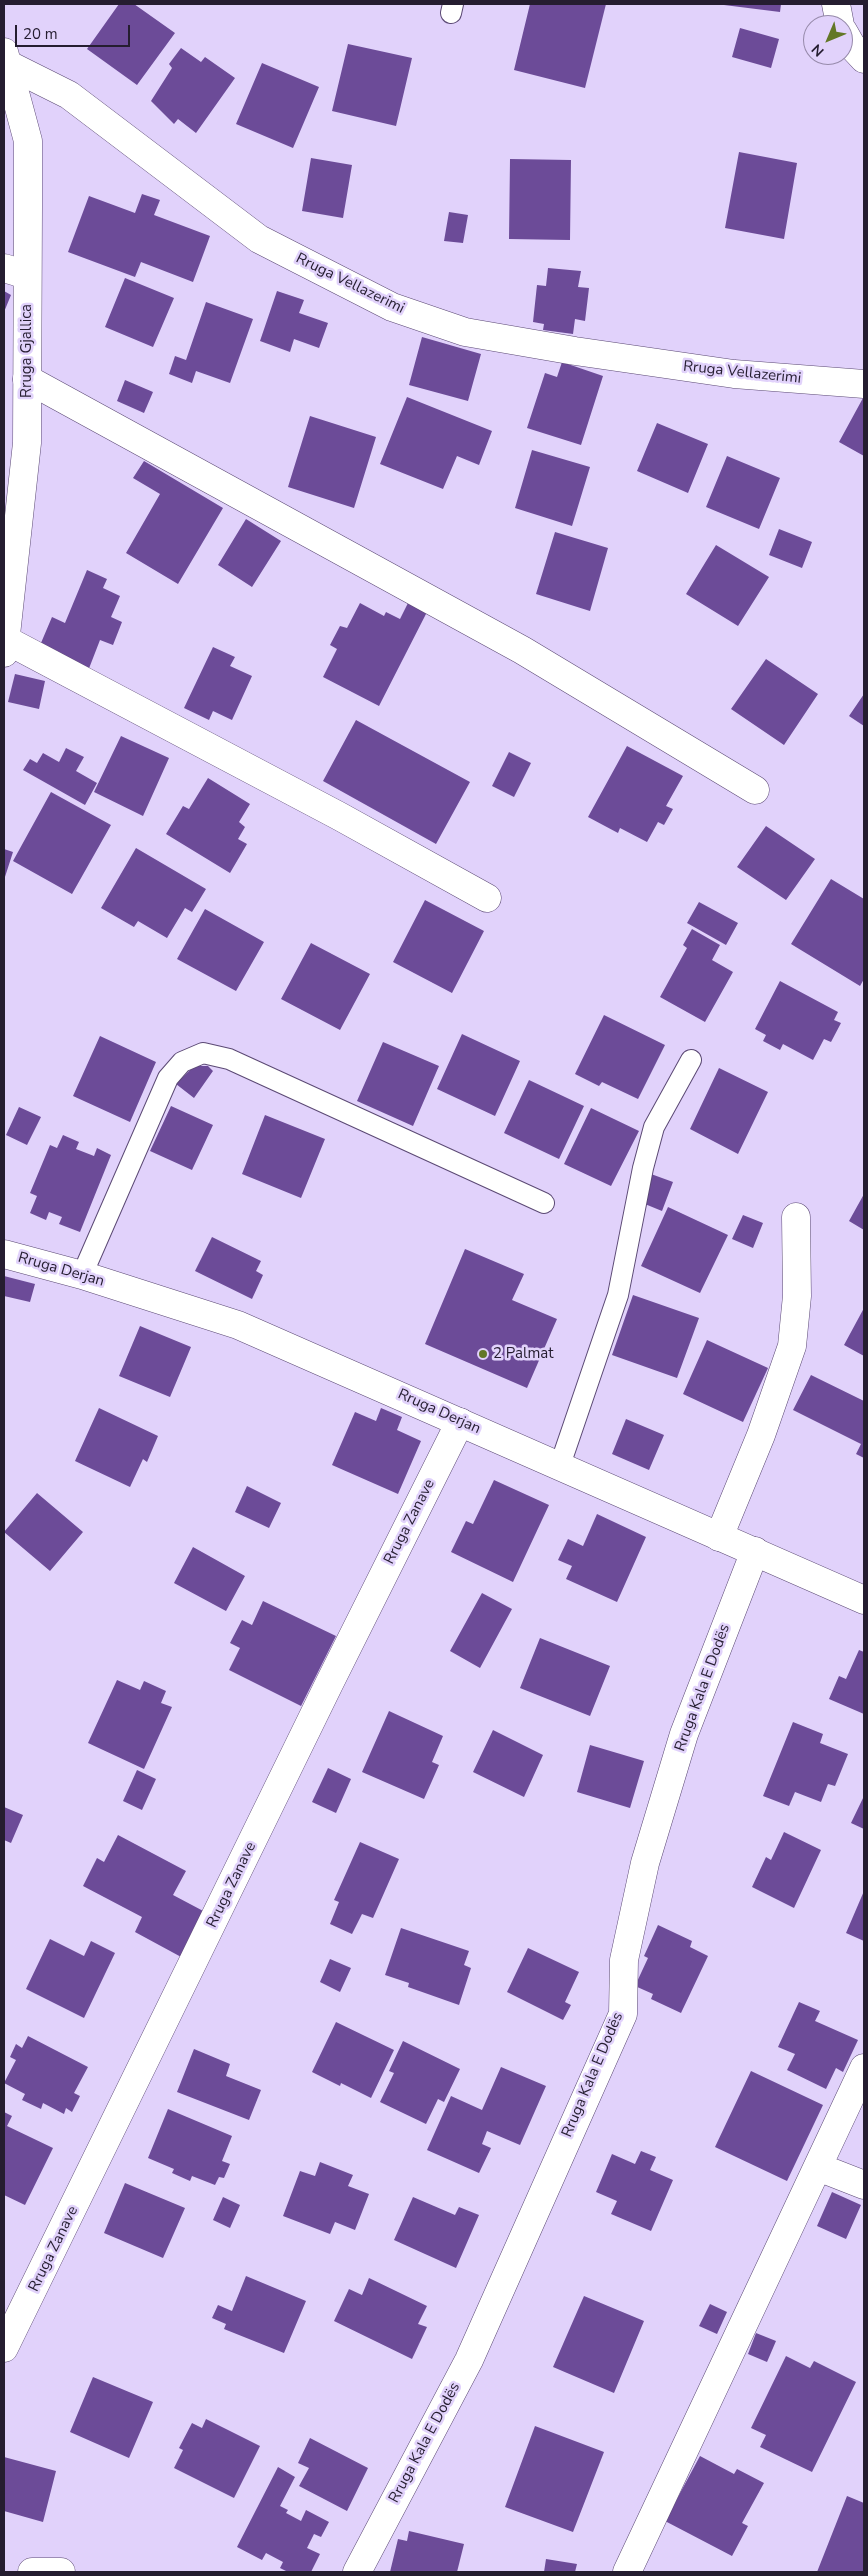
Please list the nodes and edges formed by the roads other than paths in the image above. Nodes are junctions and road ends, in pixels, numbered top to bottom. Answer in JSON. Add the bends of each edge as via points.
{"nodes":[{"id":1,"x":853,"y":47,"type":"edge"},
{"id":2,"x":6,"y":58,"type":"edge"},
{"id":3,"x":864,"y":58,"type":"edge"},
{"id":4,"x":15,"y":272,"type":"edge"},
{"id":5,"x":27,"y":379,"type":"junction"},
{"id":6,"x":864,"y":384,"type":"edge"},
{"id":7,"x":5,"y":646,"type":"edge"},
{"id":8,"x":755,"y":790,"type":"dead end"},
{"id":9,"x":487,"y":898,"type":"dead end"},
{"id":10,"x":691,"y":1060,"type":"dead end"},
{"id":11,"x":544,"y":1202,"type":"dead end"},
{"id":12,"x":796,"y":1217,"type":"dead end"},
{"id":13,"x":4,"y":1254,"type":"edge"},
{"id":14,"x":82,"y":1275,"type":"junction"},
{"id":15,"x":460,"y":1422,"type":"junction"},
{"id":16,"x":560,"y":1465,"type":"junction"},
{"id":17,"x":719,"y":1537,"type":"junction"},
{"id":18,"x":754,"y":1552,"type":"junction"},
{"id":19,"x":864,"y":1600,"type":"edge"},
{"id":20,"x":864,"y":2068,"type":"edge"},
{"id":21,"x":818,"y":2166,"type":"junction"},
{"id":22,"x":864,"y":2185,"type":"edge"},
{"id":23,"x":4,"y":2348,"type":"edge"},
{"id":24,"x":32,"y":2572,"type":"edge"},
{"id":25,"x":61,"y":2572,"type":"edge"},
{"id":26,"x":357,"y":2572,"type":"edge"},
{"id":27,"x":628,"y":2572,"type":"edge"}],
"edges":[{"from":1,"to":3,"type":"street"},
{"from":2,"to":4,"type":"street","name":"Rruga Gjallica","via":[[28,141]]},
{"from":2,"to":6,"type":"street","name":"Rruga Vellazerimi","via":[[69,94],[259,238],[392,307],[465,332],[575,351],[734,374]]},
{"from":4,"to":5,"type":"street","name":"Rruga Gjallica"},
{"from":5,"to":7,"type":"street","name":"Rruga Gjallica","via":[[27,443]]},
{"from":5,"to":8,"type":"street","via":[[522,650]]},
{"from":7,"to":9,"type":"street","via":[[339,816]]},
{"from":10,"to":16,"type":"lane","via":[[654,1127],[618,1295]]},
{"from":11,"to":14,"type":"lane","via":[[229,1059],[203,1052],[182,1062],[168,1078]]},
{"from":12,"to":17,"type":"street","via":[[797,1296],[792,1346],[761,1435]]},
{"from":13,"to":14,"type":"street","name":"Rruga Derjan"},
{"from":14,"to":15,"type":"street","name":"Rruga Derjan","via":[[238,1325]]},
{"from":15,"to":16,"type":"street","name":"Rruga Derjan"},
{"from":15,"to":23,"type":"street","name":"Rruga Zanave"},
{"from":16,"to":17,"type":"street","name":"Rruga Derjan"},
{"from":17,"to":18,"type":"street","name":"Rruga Derjan"},
{"from":18,"to":19,"type":"street","name":"Rruga Derjan"},
{"from":18,"to":26,"type":"street","name":"Rruga Kala E Dodës","via":[[684,1734],[644,1863],[624,1960],[622,2014],[469,2360]]},
{"from":20,"to":21,"type":"street"},
{"from":21,"to":22,"type":"street"},
{"from":21,"to":27,"type":"street"},
{"from":24,"to":25,"type":"street"}]}
